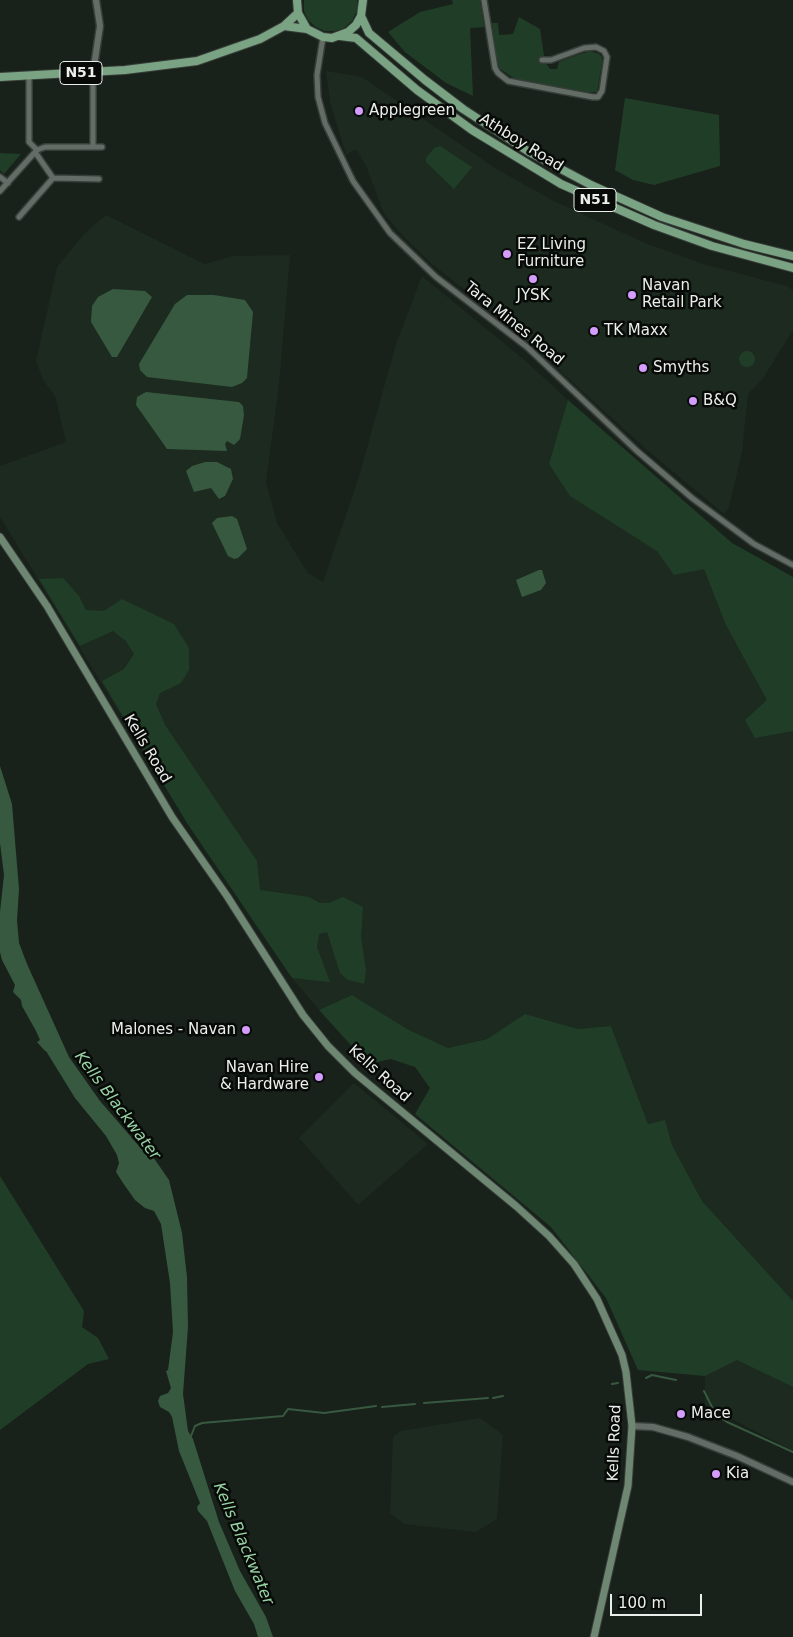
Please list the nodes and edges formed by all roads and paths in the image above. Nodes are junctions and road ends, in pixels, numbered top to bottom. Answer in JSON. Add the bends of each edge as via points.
{"nodes":[{"id":1,"x":96,"y":0,"type":"edge"},
{"id":2,"x":297,"y":0,"type":"edge"},
{"id":3,"x":484,"y":0,"type":"edge"},
{"id":4,"x":364,"y":2,"type":"edge"},
{"id":5,"x":298,"y":13,"type":"junction"},
{"id":6,"x":361,"y":16,"type":"junction"},
{"id":7,"x":284,"y":26,"type":"junction"},
{"id":8,"x":307,"y":28,"type":"junction"},
{"id":9,"x":340,"y":36,"type":"junction"},
{"id":10,"x":323,"y":37,"type":"junction"},
{"id":11,"x":542,"y":60,"type":"dead end"},
{"id":12,"x":93,"y":73,"type":"junction"},
{"id":13,"x":29,"y":76,"type":"junction"},
{"id":14,"x":0,"y":77,"type":"edge"},
{"id":15,"x":93,"y":146,"type":"junction"},
{"id":16,"x":102,"y":147,"type":"dead end"},
{"id":17,"x":36,"y":151,"type":"junction"},
{"id":18,"x":0,"y":176,"type":"edge"},
{"id":19,"x":53,"y":178,"type":"junction"},
{"id":20,"x":99,"y":179,"type":"dead end"},
{"id":21,"x":8,"y":183,"type":"junction"},
{"id":22,"x":0,"y":192,"type":"edge"},
{"id":23,"x":19,"y":217,"type":"dead end"},
{"id":24,"x":793,"y":256,"type":"edge"},
{"id":25,"x":793,"y":268,"type":"edge"},
{"id":26,"x":0,"y":537,"type":"edge"},
{"id":27,"x":793,"y":565,"type":"edge"},
{"id":28,"x":632,"y":1426,"type":"junction"},
{"id":29,"x":793,"y":1482,"type":"edge"},
{"id":30,"x":594,"y":1637,"type":"edge"}],
"edges":[{"from":1,"to":12,"type":"street","via":[[100,26]]},
{"from":2,"to":5,"type":"main road"},
{"from":3,"to":11,"type":"street","via":[[495,68],[508,82],[593,97],[598,97],[602,91],[608,57],[604,51],[596,47],[584,48]]},
{"from":4,"to":6,"type":"main road"},
{"from":5,"to":7,"type":"main road","number":"N51"},
{"from":5,"to":8,"type":"main road"},
{"from":6,"to":9,"type":"main road","via":[[356,25]]},
{"from":6,"to":24,"type":"main road","name":"Athboy Road","number":"N51","via":[[369,33],[425,80],[528,152],[662,217]]},
{"from":7,"to":8,"type":"main road"},
{"from":7,"to":12,"type":"main road","number":"N51","via":[[241,48],[184,64]]},
{"from":8,"to":10,"type":"main road"},
{"from":9,"to":10,"type":"main road","number":"N51"},
{"from":9,"to":25,"type":"main road","name":"Athboy Road","number":"N51","via":[[356,38],[472,130],[561,184],[654,225],[712,246]]},
{"from":10,"to":27,"type":"street","name":"Tara Mines Road","via":[[317,75],[324,124],[353,181],[390,233],[436,276],[527,348],[685,492],[754,544]]},
{"from":12,"to":13,"type":"main road","number":"N51"},
{"from":12,"to":15,"type":"street"},
{"from":13,"to":14,"type":"main road","number":"N51"},
{"from":13,"to":17,"type":"street","via":[[29,142]]},
{"from":15,"to":16,"type":"street"},
{"from":15,"to":17,"type":"street","via":[[45,147]]},
{"from":17,"to":19,"type":"street"},
{"from":17,"to":21,"type":"street"},
{"from":18,"to":21,"type":"street"},
{"from":19,"to":20,"type":"street"},
{"from":19,"to":23,"type":"street"},
{"from":21,"to":22,"type":"street"},
{"from":26,"to":28,"type":"main road","name":"Kells Road","via":[[47,606],[172,817],[316,1030],[355,1073],[549,1236],[587,1282],[608,1319],[622,1355]]},
{"from":28,"to":29,"type":"street","via":[[653,1427],[688,1437]]},
{"from":28,"to":30,"type":"main road","name":"Kells Road","via":[[628,1486]]}]}
